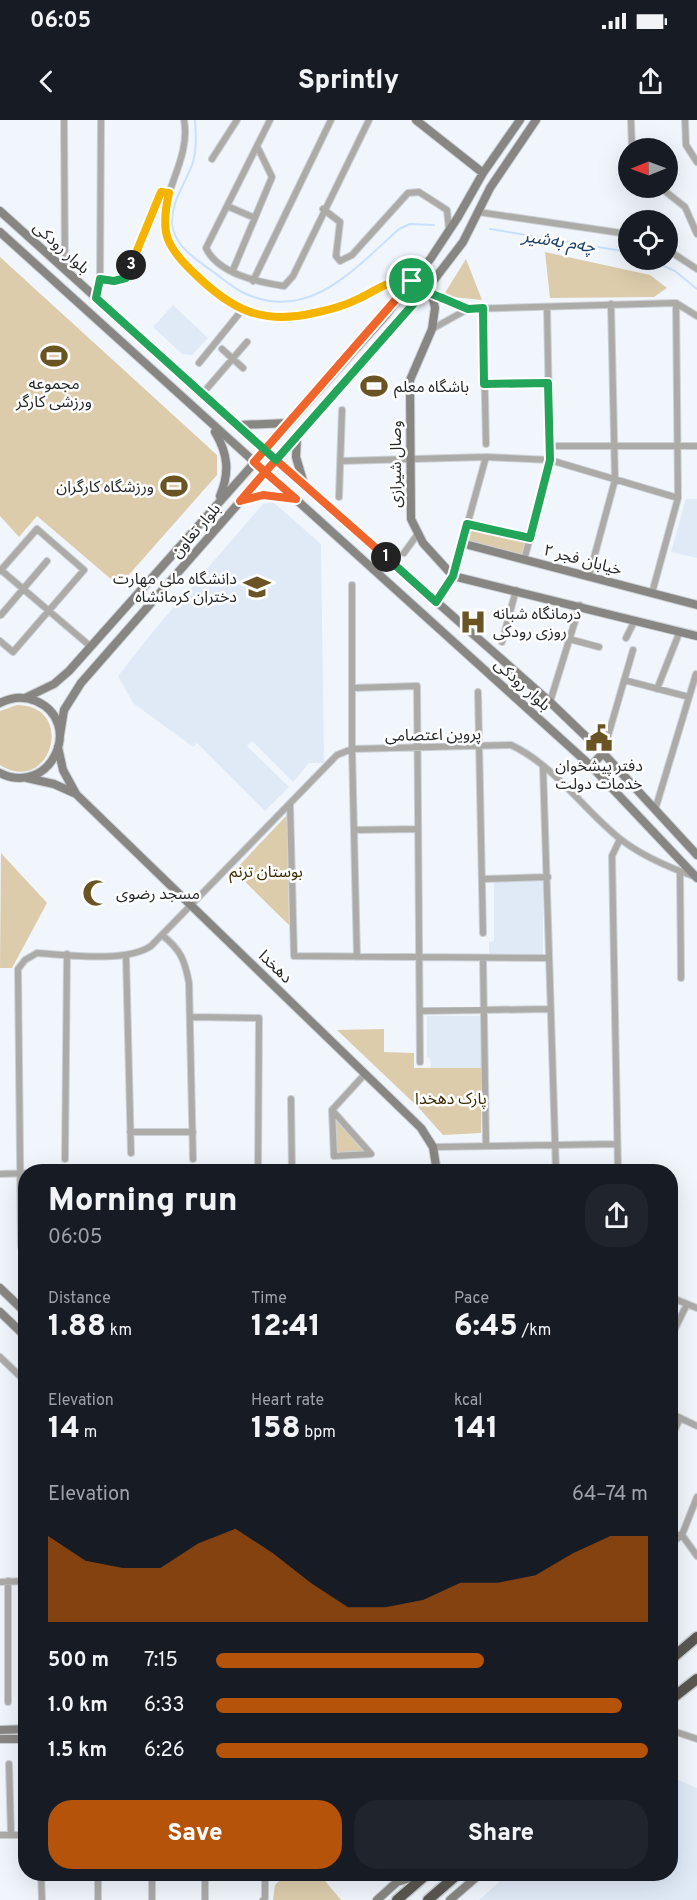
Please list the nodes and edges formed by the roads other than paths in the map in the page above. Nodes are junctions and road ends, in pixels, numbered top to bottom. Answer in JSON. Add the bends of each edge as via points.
{"nodes":[{"id":1,"x":64,"y":120,"type":"edge"},
{"id":2,"x":101,"y":120,"type":"edge"},
{"id":3,"x":184,"y":120,"type":"edge"},
{"id":4,"x":237,"y":120,"type":"edge"},
{"id":5,"x":269,"y":120,"type":"edge"},
{"id":6,"x":331,"y":120,"type":"edge"},
{"id":7,"x":369,"y":120,"type":"edge"},
{"id":8,"x":520,"y":120,"type":"edge"},
{"id":9,"x":536,"y":120,"type":"edge"},
{"id":10,"x":631,"y":120,"type":"edge"},
{"id":11,"x":685,"y":120,"type":"edge"},
{"id":12,"x":421,"y":122,"type":"edge"},
{"id":13,"x":632,"y":138,"type":"edge"},
{"id":14,"x":257,"y":146,"type":"junction"},
{"id":15,"x":212,"y":159,"type":"dead end"},
{"id":16,"x":697,"y":162,"type":"edge"},
{"id":17,"x":483,"y":172,"type":"junction"},
{"id":18,"x":169,"y":193,"type":"junction"},
{"id":19,"x":674,"y":198,"type":"edge"},
{"id":20,"x":227,"y":206,"type":"junction"},
{"id":21,"x":323,"y":209,"type":"junction"},
{"id":22,"x":0,"y":211,"type":"edge"},
{"id":23,"x":478,"y":212,"type":"junction"},
{"id":24,"x":255,"y":218,"type":"junction"},
{"id":25,"x":449,"y":230,"type":"junction"},
{"id":26,"x":0,"y":232,"type":"edge"},
{"id":27,"x":618,"y":233,"type":"edge"},
{"id":28,"x":697,"y":234,"type":"edge"},
{"id":29,"x":678,"y":257,"type":"edge"},
{"id":30,"x":697,"y":269,"type":"edge"},
{"id":31,"x":65,"y":270,"type":"junction"},
{"id":32,"x":233,"y":270,"type":"junction"},
{"id":33,"x":100,"y":279,"type":"junction"},
{"id":34,"x":253,"y":281,"type":"junction"},
{"id":35,"x":412,"y":281,"type":"junction"},
{"id":36,"x":431,"y":290,"type":"junction"},
{"id":37,"x":96,"y":298,"type":"junction"},
{"id":38,"x":676,"y":303,"type":"junction"},
{"id":39,"x":611,"y":304,"type":"junction"},
{"id":40,"x":547,"y":307,"type":"junction"},
{"id":41,"x":483,"y":308,"type":"junction"},
{"id":42,"x":468,"y":309,"type":"junction"},
{"id":43,"x":242,"y":310,"type":"junction"},
{"id":44,"x":697,"y":316,"type":"edge"},
{"id":45,"x":432,"y":329,"type":"junction"},
{"id":46,"x":248,"y":342,"type":"dead end"},
{"id":47,"x":222,"y":349,"type":"dead end"},
{"id":48,"x":233,"y":359,"type":"junction"},
{"id":49,"x":199,"y":363,"type":"dead end"},
{"id":50,"x":243,"y":368,"type":"dead end"},
{"id":51,"x":548,"y":383,"type":"junction"},
{"id":52,"x":484,"y":384,"type":"junction"},
{"id":53,"x":203,"y":393,"type":"junction"},
{"id":54,"x":342,"y":410,"type":"dead end"},
{"id":55,"x":288,"y":423,"type":"junction"},
{"id":56,"x":209,"y":424,"type":"junction"},
{"id":57,"x":240,"y":426,"type":"junction"},
{"id":58,"x":297,"y":437,"type":"junction"},
{"id":59,"x":486,"y":444,"type":"dead end"},
{"id":60,"x":614,"y":445,"type":"junction"},
{"id":61,"x":551,"y":446,"type":"junction"},
{"id":62,"x":697,"y":446,"type":"edge"},
{"id":63,"x":678,"y":447,"type":"junction"},
{"id":64,"x":265,"y":450,"type":"junction"},
{"id":65,"x":486,"y":457,"type":"junction"},
{"id":66,"x":276,"y":460,"type":"junction"},
{"id":67,"x":410,"y":460,"type":"junction"},
{"id":68,"x":550,"y":460,"type":"junction"},
{"id":69,"x":341,"y":461,"type":"junction"},
{"id":70,"x":254,"y":462,"type":"junction"},
{"id":71,"x":265,"y":472,"type":"junction"},
{"id":72,"x":615,"y":480,"type":"junction"},
{"id":73,"x":304,"y":484,"type":"junction"},
{"id":74,"x":339,"y":497,"type":"dead end"},
{"id":75,"x":678,"y":498,"type":"junction"},
{"id":76,"x":296,"y":499,"type":"junction"},
{"id":77,"x":240,"y":501,"type":"junction"},
{"id":78,"x":214,"y":507,"type":"junction"},
{"id":79,"x":467,"y":524,"type":"junction"},
{"id":80,"x":417,"y":535,"type":"junction"},
{"id":81,"x":530,"y":538,"type":"junction"},
{"id":82,"x":461,"y":543,"type":"junction"},
{"id":83,"x":404,"y":553,"type":"dead end"},
{"id":84,"x":524,"y":560,"type":"junction"},
{"id":85,"x":47,"y":561,"type":"dead end"},
{"id":86,"x":0,"y":571,"type":"edge"},
{"id":87,"x":453,"y":576,"type":"junction"},
{"id":88,"x":589,"y":576,"type":"junction"},
{"id":89,"x":352,"y":585,"type":"dead end"},
{"id":90,"x":23,"y":589,"type":"junction"},
{"id":91,"x":516,"y":591,"type":"junction"},
{"id":92,"x":652,"y":593,"type":"junction"},
{"id":93,"x":436,"y":602,"type":"junction"},
{"id":94,"x":580,"y":605,"type":"junction"},
{"id":95,"x":697,"y":605,"type":"edge"},
{"id":96,"x":50,"y":611,"type":"junction"},
{"id":97,"x":1,"y":615,"type":"edge"},
{"id":98,"x":635,"y":620,"type":"junction"},
{"id":99,"x":680,"y":631,"type":"junction"},
{"id":100,"x":697,"y":636,"type":"edge"},
{"id":101,"x":626,"y":638,"type":"dead end"},
{"id":102,"x":569,"y":639,"type":"junction"},
{"id":103,"x":0,"y":641,"type":"edge"},
{"id":104,"x":502,"y":642,"type":"dead end"},
{"id":105,"x":90,"y":646,"type":"junction"},
{"id":106,"x":600,"y":647,"type":"dead end"},
{"id":107,"x":633,"y":650,"type":"dead end"},
{"id":108,"x":696,"y":674,"type":"edge"},
{"id":109,"x":624,"y":680,"type":"junction"},
{"id":110,"x":352,"y":688,"type":"junction"},
{"id":111,"x":657,"y":688,"type":"junction"},
{"id":112,"x":478,"y":692,"type":"dead end"},
{"id":113,"x":0,"y":696,"type":"edge"},
{"id":114,"x":689,"y":697,"type":"junction"},
{"id":115,"x":22,"y":698,"type":"junction"},
{"id":116,"x":550,"y":702,"type":"junction"},
{"id":117,"x":0,"y":703,"type":"edge"},
{"id":118,"x":60,"y":735,"type":"junction"},
{"id":119,"x":478,"y":746,"type":"junction"},
{"id":120,"x":58,"y":747,"type":"junction"},
{"id":121,"x":417,"y":748,"type":"junction"},
{"id":122,"x":352,"y":749,"type":"junction"},
{"id":123,"x":603,"y":753,"type":"junction"},
{"id":124,"x":591,"y":766,"type":"junction"},
{"id":125,"x":543,"y":767,"type":"junction"},
{"id":126,"x":0,"y":772,"type":"edge"},
{"id":127,"x":19,"y":778,"type":"junction"},
{"id":128,"x":0,"y":782,"type":"edge"},
{"id":129,"x":76,"y":794,"type":"junction"},
{"id":130,"x":290,"y":804,"type":"junction"},
{"id":131,"x":655,"y":811,"type":"junction"},
{"id":132,"x":418,"y":829,"type":"junction"},
{"id":133,"x":354,"y":830,"type":"junction"},
{"id":134,"x":621,"y":839,"type":"junction"},
{"id":135,"x":697,"y":855,"type":"edge"},
{"id":136,"x":680,"y":871,"type":"junction"},
{"id":137,"x":548,"y":877,"type":"junction"},
{"id":138,"x":696,"y":878,"type":"edge"},
{"id":139,"x":482,"y":879,"type":"junction"},
{"id":140,"x":191,"y":905,"type":"junction"},
{"id":141,"x":483,"y":933,"type":"dead end"},
{"id":142,"x":162,"y":935,"type":"junction"},
{"id":143,"x":67,"y":954,"type":"junction"},
{"id":144,"x":126,"y":955,"type":"junction"},
{"id":145,"x":357,"y":957,"type":"junction"},
{"id":146,"x":419,"y":958,"type":"junction"},
{"id":147,"x":483,"y":958,"type":"junction"},
{"id":148,"x":548,"y":958,"type":"junction"},
{"id":149,"x":681,"y":978,"type":"dead end"},
{"id":150,"x":550,"y":1009,"type":"junction"},
{"id":151,"x":420,"y":1011,"type":"junction"},
{"id":152,"x":484,"y":1012,"type":"junction"},
{"id":153,"x":191,"y":1017,"type":"junction"},
{"id":154,"x":420,"y":1062,"type":"dead end"},
{"id":155,"x":365,"y":1074,"type":"junction"},
{"id":156,"x":291,"y":1099,"type":"dead end"},
{"id":157,"x":332,"y":1110,"type":"junction"},
{"id":158,"x":130,"y":1132,"type":"junction"},
{"id":159,"x":193,"y":1132,"type":"junction"},
{"id":160,"x":555,"y":1144,"type":"junction"},
{"id":161,"x":617,"y":1144,"type":"junction"},
{"id":162,"x":486,"y":1145,"type":"junction"},
{"id":163,"x":433,"y":1147,"type":"junction"},
{"id":164,"x":131,"y":1153,"type":"dead end"},
{"id":165,"x":65,"y":1159,"type":"dead end"},
{"id":166,"x":193,"y":1160,"type":"dead end"},
{"id":167,"x":23,"y":1164,"type":"edge"},
{"id":168,"x":258,"y":1164,"type":"edge"},
{"id":169,"x":292,"y":1164,"type":"edge"},
{"id":170,"x":436,"y":1164,"type":"edge"},
{"id":171,"x":556,"y":1164,"type":"edge"},
{"id":172,"x":618,"y":1164,"type":"edge"},
{"id":173,"x":18,"y":1173,"type":"edge"},
{"id":174,"x":0,"y":1174,"type":"edge"},
{"id":175,"x":0,"y":1288,"type":"edge"},
{"id":176,"x":678,"y":1300,"type":"edge"},
{"id":177,"x":687,"y":1304,"type":"junction"},
{"id":178,"x":18,"y":1305,"type":"edge"},
{"id":179,"x":697,"y":1308,"type":"edge"},
{"id":180,"x":0,"y":1312,"type":"edge"},
{"id":181,"x":678,"y":1323,"type":"edge"},
{"id":182,"x":18,"y":1329,"type":"edge"},
{"id":183,"x":0,"y":1357,"type":"edge"},
{"id":184,"x":18,"y":1374,"type":"edge"},
{"id":185,"x":680,"y":1418,"type":"joint"},
{"id":186,"x":678,"y":1422,"type":"edge"},
{"id":187,"x":697,"y":1424,"type":"edge"},
{"id":188,"x":697,"y":1497,"type":"edge"},
{"id":189,"x":678,"y":1535,"type":"edge"},
{"id":190,"x":682,"y":1535,"type":"junction"},
{"id":191,"x":678,"y":1538,"type":"edge"},
{"id":192,"x":697,"y":1556,"type":"edge"},
{"id":193,"x":8,"y":1581,"type":"junction"},
{"id":194,"x":18,"y":1581,"type":"edge"},
{"id":195,"x":0,"y":1582,"type":"edge"},
{"id":196,"x":697,"y":1637,"type":"edge"},
{"id":197,"x":678,"y":1653,"type":"edge"},
{"id":198,"x":697,"y":1679,"type":"edge"},
{"id":199,"x":678,"y":1694,"type":"edge"},
{"id":200,"x":8,"y":1702,"type":"dead end"},
{"id":201,"x":18,"y":1729,"type":"edge"},
{"id":202,"x":0,"y":1730,"type":"edge"},
{"id":203,"x":678,"y":1733,"type":"edge"},
{"id":204,"x":0,"y":1739,"type":"edge"},
{"id":205,"x":18,"y":1739,"type":"edge"},
{"id":206,"x":697,"y":1739,"type":"edge"},
{"id":207,"x":9,"y":1764,"type":"dead end"},
{"id":208,"x":0,"y":1835,"type":"edge"},
{"id":209,"x":11,"y":1835,"type":"junction"},
{"id":210,"x":18,"y":1835,"type":"edge"},
{"id":211,"x":41,"y":1881,"type":"edge"},
{"id":212,"x":98,"y":1881,"type":"edge"},
{"id":213,"x":152,"y":1881,"type":"edge"},
{"id":214,"x":205,"y":1881,"type":"edge"},
{"id":215,"x":265,"y":1881,"type":"edge"},
{"id":216,"x":400,"y":1881,"type":"edge"},
{"id":217,"x":417,"y":1881,"type":"edge"},
{"id":218,"x":450,"y":1881,"type":"edge"},
{"id":219,"x":472,"y":1881,"type":"edge"},
{"id":220,"x":264,"y":1899,"type":"edge"},
{"id":221,"x":42,"y":1900,"type":"edge"},
{"id":222,"x":98,"y":1900,"type":"edge"},
{"id":223,"x":152,"y":1900,"type":"edge"},
{"id":224,"x":205,"y":1900,"type":"edge"},
{"id":225,"x":377,"y":1900,"type":"edge"},
{"id":226,"x":397,"y":1900,"type":"edge"},
{"id":227,"x":428,"y":1900,"type":"edge"},
{"id":228,"x":450,"y":1900,"type":"edge"}],
"edges":[{"from":1,"to":31,"type":"street"},
{"from":2,"to":33,"type":"street"},
{"from":3,"to":18,"type":"street","via":[[187,137]]},
{"from":4,"to":15,"type":"street"},
{"from":5,"to":14,"type":"street"},
{"from":6,"to":34,"type":"street"},
{"from":7,"to":21,"type":"street"},
{"from":8,"to":17,"type":"main road","name":"بلوار تعاون"},
{"from":9,"to":23,"type":"main road","name":"بلوار تعاون"},
{"from":10,"to":13,"type":"street"},
{"from":11,"to":16,"type":"street","via":[[686,145]]},
{"from":12,"to":17,"type":"main road"},
{"from":14,"to":20,"type":"street"},
{"from":14,"to":24,"type":"street","via":[[272,177]]},
{"from":17,"to":25,"type":"main road","name":"بلوار تعاون"},
{"from":18,"to":33,"type":"street","via":[[161,192],[126,278]]},
{"from":18,"to":43,"type":"street","via":[[163,219],[165,235],[174,251],[206,285]]},
{"from":19,"to":28,"type":"street","via":[[685,207]]},
{"from":20,"to":24,"type":"street"},
{"from":20,"to":32,"type":"street","via":[[206,248],[211,260]]},
{"from":21,"to":25,"type":"street","via":[[340,222],[336,256],[340,261],[352,255],[408,193],[419,192],[447,210]]},
{"from":21,"to":34,"type":"street","via":[[293,276],[284,286]]},
{"from":22,"to":31,"type":"main road","name":"بلوار رودکی"},
{"from":23,"to":27,"type":"street"},
{"from":23,"to":36,"type":"main road","name":"بلوار تعاون"},
{"from":24,"to":32,"type":"street"},
{"from":25,"to":35,"type":"main road","name":"بلوار تعاون"},
{"from":26,"to":56,"type":"main road","name":"بلوار رودکی"},
{"from":29,"to":30,"type":"street"},
{"from":31,"to":37,"type":"main road","name":"بلوار رودکی"},
{"from":32,"to":34,"type":"street"},
{"from":33,"to":37,"type":"street"},
{"from":35,"to":43,"type":"street","via":[[401,279],[356,300],[304,315],[279,318]]},
{"from":35,"to":55,"type":"main road","name":"بلوار تعاون"},
{"from":36,"to":42,"type":"street"},
{"from":36,"to":45,"type":"main road","name":"وصال شیرازی","via":[[435,308]]},
{"from":36,"to":58,"type":"main road","name":"بلوار تعاون"},
{"from":37,"to":53,"type":"main road","name":"بلوار رودکی"},
{"from":38,"to":39,"type":"street"},
{"from":38,"to":44,"type":"street"},
{"from":38,"to":63,"type":"street"},
{"from":39,"to":40,"type":"street"},
{"from":39,"to":60,"type":"street"},
{"from":40,"to":41,"type":"street"},
{"from":40,"to":51,"type":"street"},
{"from":41,"to":42,"type":"street"},
{"from":41,"to":52,"type":"street"},
{"from":42,"to":45,"type":"street"},
{"from":43,"to":49,"type":"street"},
{"from":45,"to":67,"type":"main road","name":"وصال شیرازی","via":[[410,380]]},
{"from":46,"to":48,"type":"street"},
{"from":47,"to":48,"type":"street"},
{"from":48,"to":50,"type":"street"},
{"from":48,"to":53,"type":"street"},
{"from":51,"to":52,"type":"street"},
{"from":51,"to":61,"type":"street"},
{"from":52,"to":59,"type":"street"},
{"from":53,"to":57,"type":"main road","name":"بلوار رودکی"},
{"from":54,"to":69,"type":"street"},
{"from":55,"to":57,"type":"main road"},
{"from":55,"to":64,"type":"main road","name":"بلوار تعاون"},
{"from":56,"to":70,"type":"main road","name":"بلوار رودکی"},
{"from":56,"to":78,"type":"main road","via":[[223,447],[228,469]]},
{"from":57,"to":64,"type":"main road","name":"بلوار رودکی"},
{"from":58,"to":66,"type":"main road","name":"بلوار تعاون"},
{"from":58,"to":73,"type":"main road","via":[[296,456]]},
{"from":60,"to":61,"type":"street"},
{"from":60,"to":63,"type":"street"},
{"from":60,"to":72,"type":"street"},
{"from":61,"to":68,"type":"street"},
{"from":62,"to":63,"type":"street"},
{"from":63,"to":75,"type":"street"},
{"from":64,"to":66,"type":"main road","name":"بلوار رودکی"},
{"from":64,"to":70,"type":"main road","name":"بلوار تعاون"},
{"from":65,"to":67,"type":"street"},
{"from":65,"to":68,"type":"street"},
{"from":65,"to":79,"type":"street"},
{"from":66,"to":71,"type":"main road","name":"بلوار تعاون"},
{"from":66,"to":73,"type":"main road","name":"بلوار رودکی"},
{"from":67,"to":69,"type":"street"},
{"from":67,"to":80,"type":"main road","name":"وصال شیرازی","via":[[411,519]]},
{"from":68,"to":72,"type":"street"},
{"from":68,"to":81,"type":"street"},
{"from":69,"to":74,"type":"street"},
{"from":70,"to":71,"type":"main road","name":"بلوار رودکی"},
{"from":70,"to":78,"type":"main road","name":"بلوار تعاون"},
{"from":71,"to":76,"type":"main road","name":"بلوار رودکی"},
{"from":71,"to":77,"type":"main road","name":"بلوار تعاون"},
{"from":72,"to":75,"type":"street"},
{"from":72,"to":88,"type":"street"},
{"from":73,"to":93,"type":"main road","name":"بلوار رودکی"},
{"from":75,"to":92,"type":"street"},
{"from":76,"to":77,"type":"main road","via":[[263,495]]},
{"from":76,"to":124,"type":"main road","name":"بلوار رودکی"},
{"from":77,"to":118,"type":"main road","name":"بلوار تعاون","via":[[74,691],[64,710]]},
{"from":78,"to":105,"type":"main road","name":"بلوار تعاون"},
{"from":79,"to":81,"type":"street"},
{"from":79,"to":82,"type":"street"},
{"from":80,"to":83,"type":"street"},
{"from":80,"to":87,"type":"main road","name":"وصال شیرازی"},
{"from":81,"to":84,"type":"street"},
{"from":82,"to":84,"type":"main road","name":"خیابان فجر ۲"},
{"from":82,"to":87,"type":"street"},
{"from":84,"to":88,"type":"main road","name":"خیابان فجر ۲"},
{"from":85,"to":90,"type":"street"},
{"from":86,"to":90,"type":"street"},
{"from":86,"to":96,"type":"street","via":[[37,529],[84,570]]},
{"from":87,"to":91,"type":"main road"},
{"from":87,"to":93,"type":"street"},
{"from":88,"to":92,"type":"main road","name":"خیابان فجر ۲"},
{"from":89,"to":110,"type":"street"},
{"from":90,"to":96,"type":"street"},
{"from":90,"to":97,"type":"street"},
{"from":91,"to":94,"type":"main road"},
{"from":91,"to":104,"type":"street"},
{"from":92,"to":95,"type":"main road","name":"خیابان فجر ۲"},
{"from":93,"to":116,"type":"main road","name":"بلوار رودکی"},
{"from":94,"to":98,"type":"main road"},
{"from":94,"to":102,"type":"street"},
{"from":96,"to":103,"type":"street","via":[[13,652]]},
{"from":96,"to":105,"type":"street"},
{"from":98,"to":99,"type":"main road"},
{"from":98,"to":101,"type":"street"},
{"from":99,"to":100,"type":"main road"},
{"from":99,"to":111,"type":"street"},
{"from":102,"to":106,"type":"street"},
{"from":102,"to":116,"type":"street"},
{"from":105,"to":115,"type":"main road","name":"بلوار تعاون","via":[[59,680]]},
{"from":107,"to":109,"type":"street"},
{"from":108,"to":114,"type":"street"},
{"from":109,"to":111,"type":"street"},
{"from":109,"to":123,"type":"street"},
{"from":110,"to":121,"type":"street","via":[[417,686]]},
{"from":110,"to":122,"type":"street"},
{"from":111,"to":114,"type":"street"},
{"from":112,"to":119,"type":"street"},
{"from":113,"to":115,"type":"main road"},
{"from":114,"to":131,"type":"street"},
{"from":115,"to":117,"type":"main road","name":"بلوار تعاون"},
{"from":115,"to":118,"type":"main road","via":[[38,702],[49,711]]},
{"from":116,"to":123,"type":"main road","name":"بلوار رودکی"},
{"from":118,"to":120,"type":"main road","name":"بلوار تعاون"},
{"from":119,"to":121,"type":"street","name":"پروین اعتصامی"},
{"from":119,"to":125,"type":"street","name":"پروین اعتصامی","via":[[511,746],[526,752]]},
{"from":119,"to":139,"type":"street"},
{"from":120,"to":127,"type":"main road","via":[[44,770]]},
{"from":120,"to":129,"type":"main road","via":[[63,770]]},
{"from":121,"to":122,"type":"street","name":"پروین اعتصامی"},
{"from":121,"to":132,"type":"street"},
{"from":122,"to":130,"type":"street","via":[[337,755]]},
{"from":122,"to":133,"type":"street"},
{"from":123,"to":124,"type":"main road"},
{"from":123,"to":131,"type":"main road","name":"بلوار رودکی"},
{"from":124,"to":138,"type":"main road","name":"بلوار رودکی"},
{"from":125,"to":134,"type":"street","name":"پروین اعتصامی"},
{"from":125,"to":137,"type":"street"},
{"from":126,"to":127,"type":"main road"},
{"from":127,"to":128,"type":"main road"},
{"from":127,"to":129,"type":"main road","via":[[54,784]]},
{"from":129,"to":140,"type":"main road","name":"دهخدا"},
{"from":130,"to":140,"type":"street"},
{"from":130,"to":145,"type":"street","via":[[294,956]]},
{"from":131,"to":135,"type":"main road","name":"بلوار رودکی"},
{"from":132,"to":133,"type":"street"},
{"from":132,"to":146,"type":"street"},
{"from":133,"to":145,"type":"street"},
{"from":134,"to":136,"type":"street","name":"پروین اعتصامی"},
{"from":134,"to":161,"type":"street","via":[[612,855]]},
{"from":136,"to":138,"type":"street","name":"پروین اعتصامی"},
{"from":136,"to":149,"type":"street"},
{"from":137,"to":139,"type":"street"},
{"from":137,"to":148,"type":"street"},
{"from":139,"to":141,"type":"street"},
{"from":140,"to":142,"type":"street"},
{"from":140,"to":155,"type":"main road","name":"دهخدا"},
{"from":142,"to":144,"type":"street","via":[[143,951]]},
{"from":142,"to":153,"type":"street","via":[[177,947],[184,960]]},
{"from":143,"to":144,"type":"street"},
{"from":143,"to":165,"type":"street"},
{"from":143,"to":167,"type":"street","via":[[37,953],[18,969]]},
{"from":144,"to":158,"type":"street"},
{"from":145,"to":146,"type":"street"},
{"from":146,"to":147,"type":"street"},
{"from":146,"to":151,"type":"street"},
{"from":147,"to":148,"type":"street"},
{"from":147,"to":152,"type":"street"},
{"from":148,"to":150,"type":"street"},
{"from":150,"to":152,"type":"street"},
{"from":150,"to":160,"type":"street"},
{"from":151,"to":152,"type":"street"},
{"from":151,"to":154,"type":"street"},
{"from":152,"to":162,"type":"street"},
{"from":153,"to":159,"type":"street"},
{"from":153,"to":168,"type":"street","via":[[258,1018]]},
{"from":155,"to":157,"type":"street"},
{"from":155,"to":163,"type":"main road","name":"دهخدا","via":[[421,1128]]},
{"from":156,"to":169,"type":"street"},
{"from":157,"to":157,"type":"street","via":[[340,1119],[371,1154],[334,1156]]},
{"from":158,"to":159,"type":"street"},
{"from":158,"to":164,"type":"street"},
{"from":159,"to":166,"type":"street"},
{"from":160,"to":161,"type":"street"},
{"from":160,"to":162,"type":"street"},
{"from":160,"to":171,"type":"street"},
{"from":161,"to":172,"type":"street"},
{"from":162,"to":163,"type":"street"},
{"from":163,"to":170,"type":"main road","name":"دهخدا"},
{"from":173,"to":174,"type":"street"},
{"from":175,"to":178,"type":"main road"},
{"from":176,"to":177,"type":"street"},
{"from":177,"to":179,"type":"street"},
{"from":177,"to":181,"type":"street"},
{"from":180,"to":182,"type":"main road"},
{"from":183,"to":184,"type":"street"},
{"from":185,"to":186,"type":"street"},
{"from":185,"to":187,"type":"street"},
{"from":188,"to":190,"type":"street"},
{"from":189,"to":190,"type":"street"},
{"from":190,"to":191,"type":"street"},
{"from":190,"to":192,"type":"street"},
{"from":193,"to":194,"type":"street"},
{"from":193,"to":195,"type":"street"},
{"from":193,"to":200,"type":"street"},
{"from":196,"to":197,"type":"highway"},
{"from":198,"to":199,"type":"highway"},
{"from":201,"to":202,"type":"main road"},
{"from":203,"to":206,"type":"street"},
{"from":204,"to":205,"type":"main road"},
{"from":207,"to":209,"type":"street"},
{"from":208,"to":209,"type":"street"},
{"from":209,"to":210,"type":"street"},
{"from":211,"to":221,"type":"street"},
{"from":212,"to":222,"type":"street"},
{"from":213,"to":223,"type":"street"},
{"from":214,"to":224,"type":"street"},
{"from":215,"to":220,"type":"street"},
{"from":216,"to":225,"type":"main road"},
{"from":217,"to":226,"type":"highway"},
{"from":218,"to":227,"type":"highway"},
{"from":219,"to":228,"type":"main road"}]}
